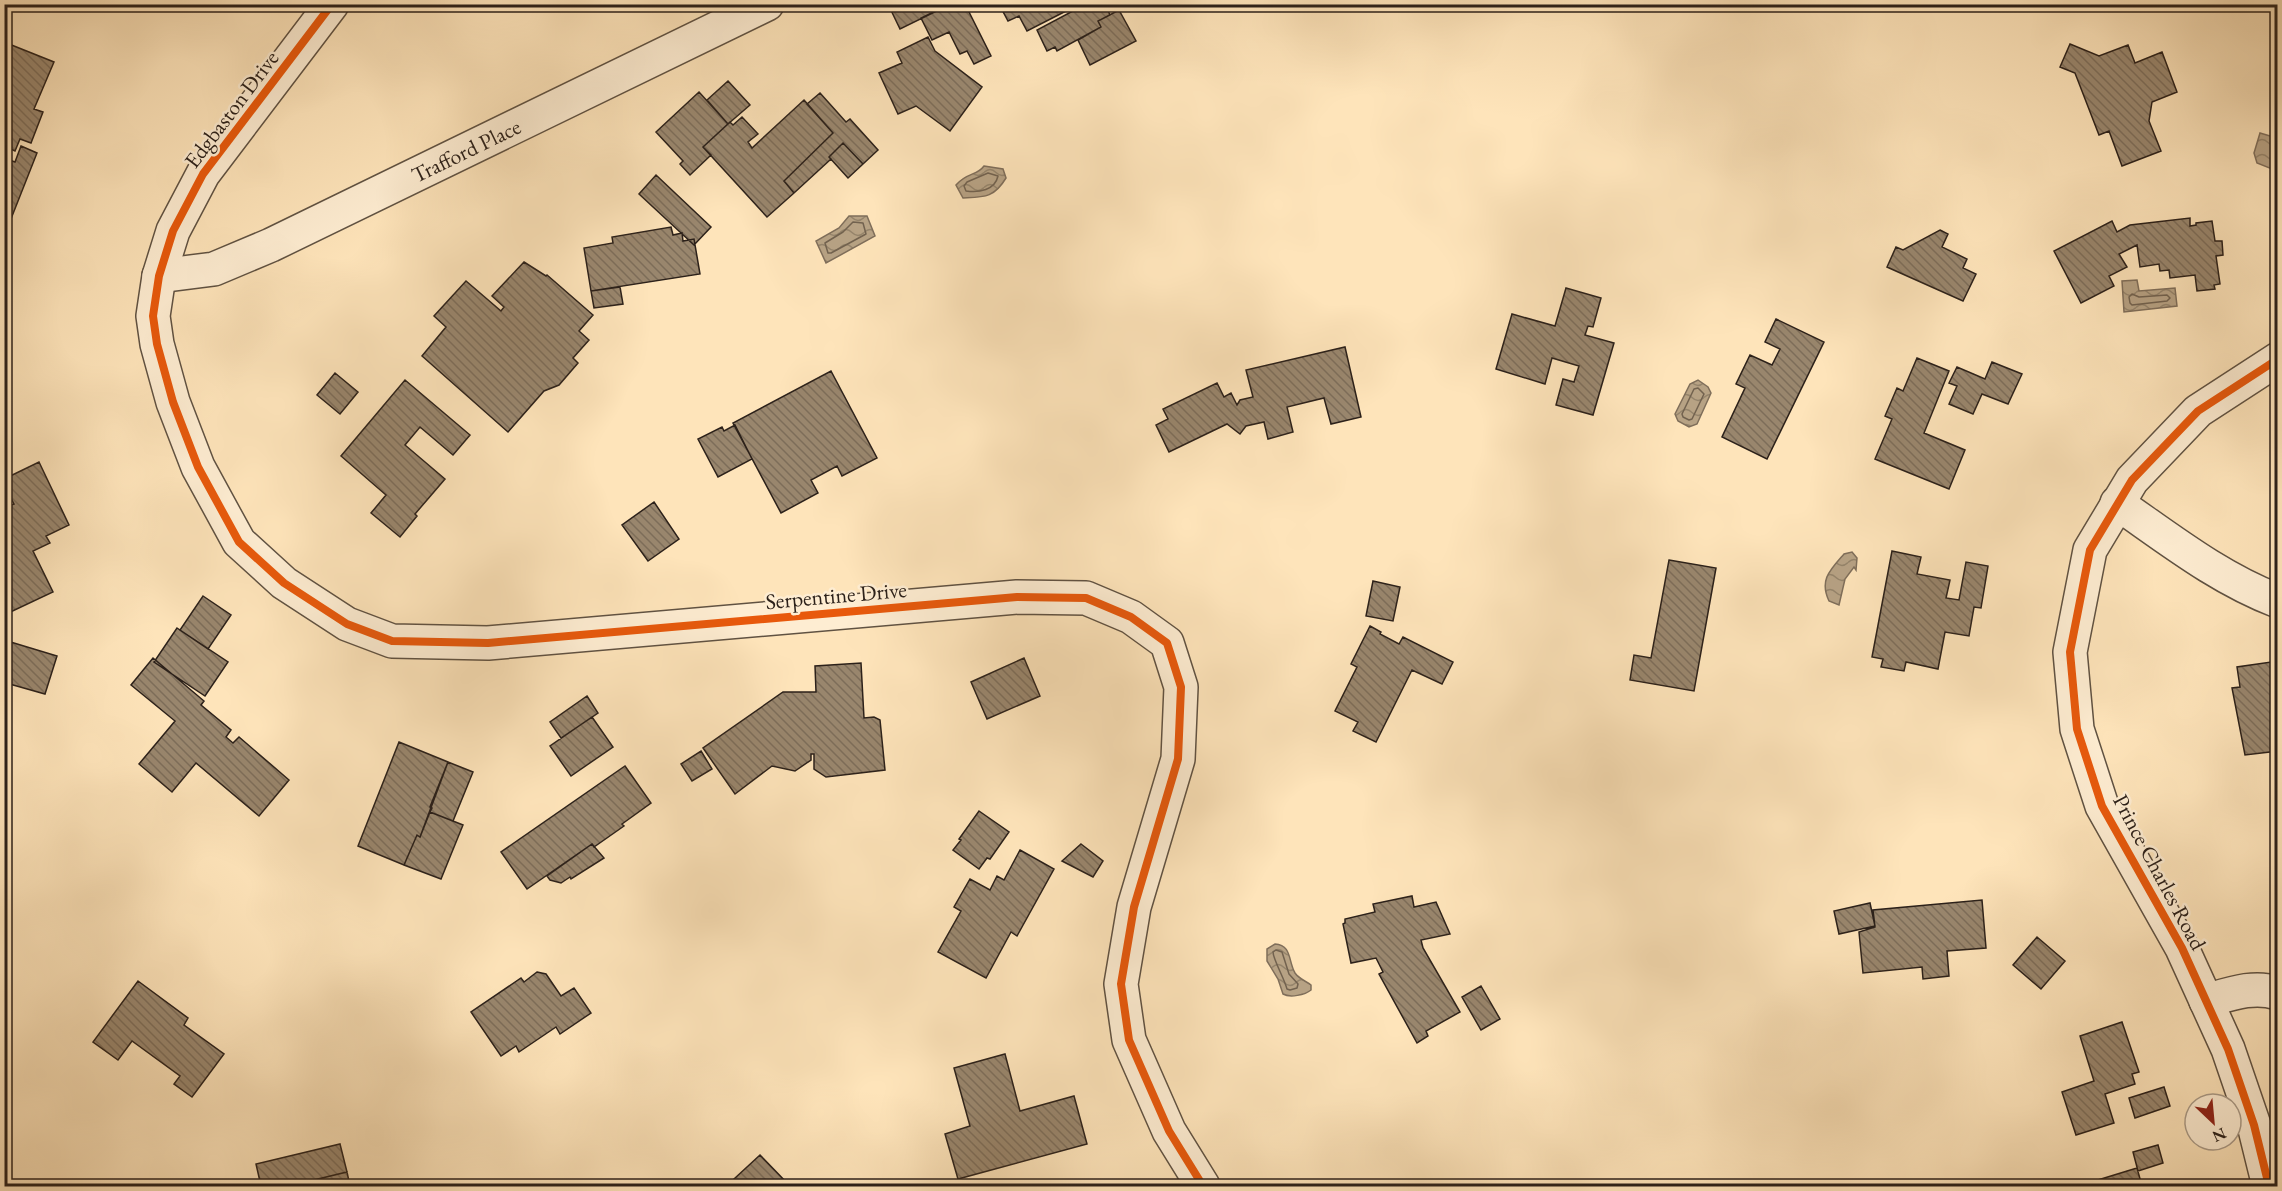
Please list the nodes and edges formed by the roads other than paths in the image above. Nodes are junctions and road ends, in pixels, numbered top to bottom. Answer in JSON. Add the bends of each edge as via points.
{"nodes":[{"id":1,"x":332,"y":4,"type":"edge"},
{"id":2,"x":767,"y":4,"type":"edge"},
{"id":3,"x":159,"y":276,"type":"junction"},
{"id":4,"x":2277,"y":359,"type":"edge"},
{"id":5,"x":2117,"y":503,"type":"junction"},
{"id":6,"x":2277,"y":601,"type":"edge"},
{"id":7,"x":2277,"y":993,"type":"edge"},
{"id":8,"x":2206,"y":1001,"type":"junction"},
{"id":9,"x":1203,"y":1186,"type":"edge"},
{"id":10,"x":2269,"y":1186,"type":"edge"}],
"edges":[{"from":1,"to":3,"type":"street","name":"Edgbaston Drive","via":[[202,174],[173,231]]},
{"from":2,"to":3,"type":"street","name":"Trafford Place","via":[[271,245],[214,269]]},
{"from":3,"to":9,"type":"street","name":"Serpentine Drive","via":[[153,316],[173,402],[198,467],[239,542],[284,583],[347,624],[392,641],[488,643],[1029,597],[1086,598],[1131,617],[1167,643],[1182,687],[1178,759],[1134,907],[1121,984],[1129,1040],[1169,1131]]},
{"from":4,"to":5,"type":"street","name":"Prince Charles Road","via":[[2198,411],[2132,480]]},
{"from":5,"to":6,"type":"street","via":[[2203,564]]},
{"from":5,"to":8,"type":"street","name":"Prince Charles Road","via":[[2090,550],[2070,652],[2077,729],[2102,806],[2182,948]]},
{"from":7,"to":8,"type":"street","via":[[2266,989],[2241,991]]},
{"from":8,"to":10,"type":"street","name":"Prince Charles Road","via":[[2228,1049],[2254,1125]]}]}
